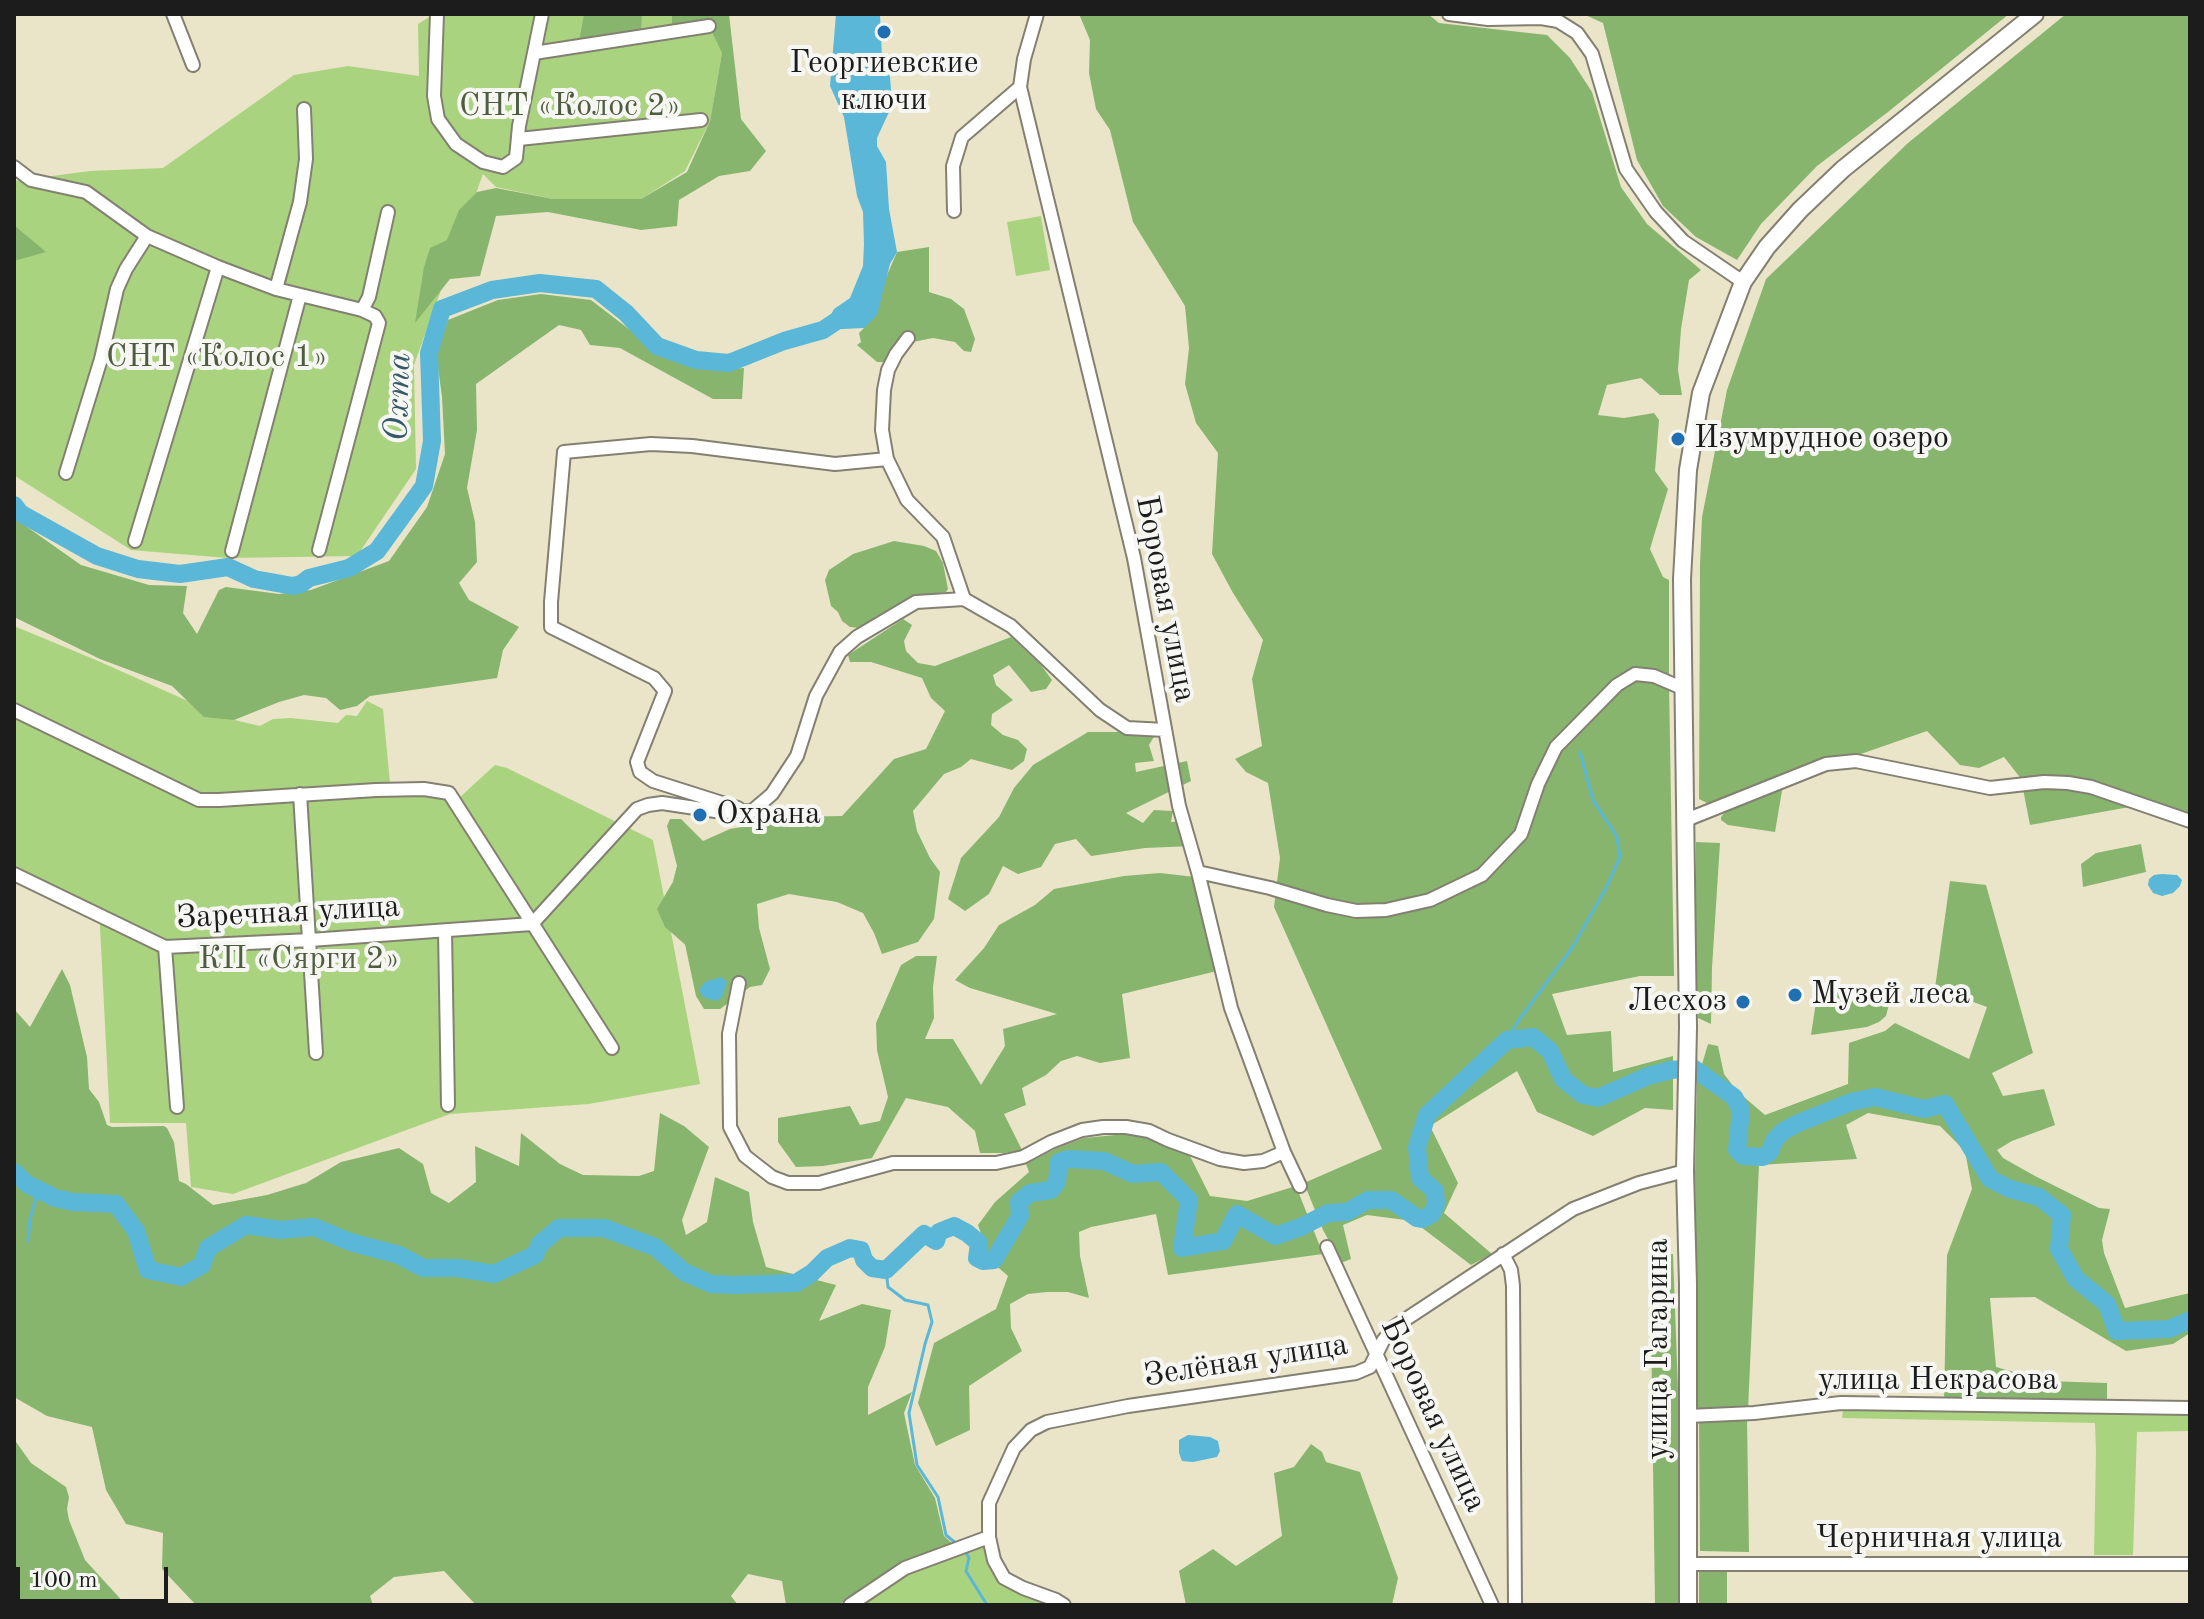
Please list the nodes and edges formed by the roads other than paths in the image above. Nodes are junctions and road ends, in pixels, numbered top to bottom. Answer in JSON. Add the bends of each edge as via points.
{"nodes":[{"id":1,"x":173,"y":14,"type":"edge"},
{"id":2,"x":437,"y":14,"type":"edge"},
{"id":3,"x":542,"y":14,"type":"edge"},
{"id":4,"x":1037,"y":14,"type":"edge"},
{"id":5,"x":1449,"y":14,"type":"edge"},
{"id":6,"x":2035,"y":14,"type":"edge"},
{"id":7,"x":709,"y":26,"type":"dead end"},
{"id":8,"x":534,"y":53,"type":"junction"},
{"id":9,"x":193,"y":65,"type":"dead end"},
{"id":10,"x":1020,"y":87,"type":"junction"},
{"id":11,"x":304,"y":109,"type":"dead end"},
{"id":12,"x":701,"y":120,"type":"dead end"},
{"id":13,"x":519,"y":139,"type":"junction"},
{"id":14,"x":18,"y":171,"type":"edge"},
{"id":15,"x":954,"y":211,"type":"dead end"},
{"id":16,"x":388,"y":212,"type":"dead end"},
{"id":17,"x":147,"y":236,"type":"junction"},
{"id":18,"x":218,"y":267,"type":"junction"},
{"id":19,"x":1743,"y":282,"type":"junction"},
{"id":20,"x":276,"y":289,"type":"junction"},
{"id":21,"x":300,"y":295,"type":"junction"},
{"id":22,"x":362,"y":310,"type":"junction"},
{"id":23,"x":908,"y":338,"type":"dead end"},
{"id":24,"x":887,"y":459,"type":"junction"},
{"id":25,"x":66,"y":473,"type":"dead end"},
{"id":26,"x":135,"y":541,"type":"dead end"},
{"id":27,"x":319,"y":550,"type":"dead end"},
{"id":28,"x":232,"y":551,"type":"dead end"},
{"id":29,"x":964,"y":599,"type":"junction"},
{"id":30,"x":1682,"y":688,"type":"junction"},
{"id":31,"x":14,"y":710,"type":"edge"},
{"id":32,"x":1165,"y":730,"type":"junction"},
{"id":33,"x":300,"y":794,"type":"junction"},
{"id":34,"x":752,"y":811,"type":"junction"},
{"id":35,"x":2190,"y":821,"type":"edge"},
{"id":36,"x":1685,"y":823,"type":"junction"},
{"id":37,"x":1198,"y":872,"type":"junction"},
{"id":38,"x":14,"y":874,"type":"edge"},
{"id":39,"x":532,"y":924,"type":"junction"},
{"id":40,"x":445,"y":931,"type":"junction"},
{"id":41,"x":310,"y":940,"type":"junction"},
{"id":42,"x":165,"y":947,"type":"junction"},
{"id":43,"x":739,"y":983,"type":"dead end"},
{"id":44,"x":612,"y":1048,"type":"dead end"},
{"id":45,"x":316,"y":1053,"type":"dead end"},
{"id":46,"x":448,"y":1105,"type":"dead end"},
{"id":47,"x":177,"y":1107,"type":"dead end"},
{"id":48,"x":1284,"y":1152,"type":"junction"},
{"id":49,"x":1685,"y":1171,"type":"junction"},
{"id":50,"x":1300,"y":1186,"type":"dead end"},
{"id":51,"x":1327,"y":1247,"type":"dead end"},
{"id":52,"x":1503,"y":1254,"type":"junction"},
{"id":53,"x":1377,"y":1356,"type":"junction"},
{"id":54,"x":2190,"y":1408,"type":"edge"},
{"id":55,"x":1688,"y":1416,"type":"junction"},
{"id":56,"x":989,"y":1537,"type":"junction"},
{"id":57,"x":1689,"y":1564,"type":"junction"},
{"id":58,"x":2190,"y":1564,"type":"edge"},
{"id":59,"x":850,"y":1605,"type":"edge"},
{"id":60,"x":1064,"y":1605,"type":"edge"},
{"id":61,"x":1492,"y":1605,"type":"edge"},
{"id":62,"x":1515,"y":1605,"type":"edge"},
{"id":63,"x":1688,"y":1605,"type":"edge"}],
"edges":[{"from":1,"to":9,"type":"street"},
{"from":2,"to":13,"type":"street","via":[[438,119],[456,144],[483,162],[503,167],[516,158]]},
{"from":3,"to":8,"type":"street"},
{"from":4,"to":10,"type":"street","name":"Боровая улица"},
{"from":5,"to":19,"type":"street","via":[[1541,18],[1577,33],[1592,54],[1626,169],[1683,241]]},
{"from":6,"to":19,"type":"main road","name":"улица Гагарина","via":[[1843,169],[1767,247]]},
{"from":7,"to":8,"type":"street"},
{"from":8,"to":13,"type":"street"},
{"from":10,"to":15,"type":"street","via":[[962,137],[953,166]]},
{"from":10,"to":32,"type":"street","name":"Боровая улица","via":[[1134,558]]},
{"from":11,"to":20,"type":"street","via":[[306,159],[300,202]]},
{"from":12,"to":13,"type":"street"},
{"from":14,"to":17,"type":"street","via":[[38,182],[86,192]]},
{"from":16,"to":22,"type":"street"},
{"from":17,"to":18,"type":"street"},
{"from":17,"to":25,"type":"street","via":[[117,289]]},
{"from":18,"to":20,"type":"street"},
{"from":18,"to":26,"type":"street"},
{"from":19,"to":30,"type":"main road","name":"улица Гагарина","via":[[1701,393],[1688,470]]},
{"from":20,"to":21,"type":"street"},
{"from":21,"to":22,"type":"street"},
{"from":21,"to":28,"type":"street"},
{"from":22,"to":27,"type":"street","via":[[379,323]]},
{"from":23,"to":24,"type":"street","via":[[888,370],[884,390]]},
{"from":24,"to":29,"type":"street","via":[[907,500],[943,537]]},
{"from":24,"to":34,"type":"street","via":[[835,464],[651,444],[564,452],[551,627],[654,678],[665,691],[637,762],[642,775]]},
{"from":29,"to":32,"type":"street","via":[[1011,626],[1100,710],[1127,728]]},
{"from":29,"to":34,"type":"street","via":[[916,602],[840,652],[816,696],[797,756],[772,794]]},
{"from":30,"to":36,"type":"main road","name":"улица Гагарина"},
{"from":30,"to":37,"type":"street","via":[[1635,674],[1617,685],[1556,747],[1521,834],[1482,875],[1430,900],[1356,911]]},
{"from":31,"to":33,"type":"street","via":[[199,800]]},
{"from":32,"to":37,"type":"street","name":"Боровая улица"},
{"from":33,"to":39,"type":"street","via":[[424,789],[449,793]]},
{"from":33,"to":41,"type":"street"},
{"from":34,"to":39,"type":"street","via":[[662,803],[637,809]]},
{"from":35,"to":36,"type":"street","via":[[2091,787],[2044,782],[1990,788],[1856,761],[1826,764]]},
{"from":36,"to":49,"type":"main road","name":"улица Гагарина"},
{"from":37,"to":48,"type":"street","name":"Боровая улица","via":[[1231,1008]]},
{"from":38,"to":42,"type":"street","name":"Заречная улица"},
{"from":39,"to":40,"type":"street","name":"Заречная улица"},
{"from":39,"to":44,"type":"street"},
{"from":40,"to":41,"type":"street","name":"Заречная улица"},
{"from":40,"to":46,"type":"street"},
{"from":41,"to":42,"type":"street","name":"Заречная улица"},
{"from":41,"to":45,"type":"street"},
{"from":42,"to":47,"type":"street"},
{"from":43,"to":48,"type":"street","via":[[729,1034],[730,1127],[745,1156],[788,1183],[819,1183],[893,1163],[996,1163],[1103,1127],[1149,1131],[1244,1163]]},
{"from":48,"to":50,"type":"street","name":"Боровая улица"},
{"from":49,"to":52,"type":"street","name":"Зелёная улица","via":[[1573,1209]]},
{"from":49,"to":55,"type":"main road","name":"улица Гагарина"},
{"from":51,"to":53,"type":"street","name":"Боровая улица"},
{"from":52,"to":53,"type":"street","name":"Зелёная улица","via":[[1394,1327]]},
{"from":52,"to":62,"type":"street","via":[[1513,1286]]},
{"from":53,"to":56,"type":"street","name":"Зелёная улица","via":[[1370,1367],[1356,1373],[1047,1422],[1014,1448],[989,1503]]},
{"from":53,"to":61,"type":"street","name":"Боровая улица"},
{"from":54,"to":55,"type":"street","name":"улица Некрасова","via":[[1841,1403]]},
{"from":55,"to":57,"type":"main road","name":"улица Гагарина"},
{"from":56,"to":59,"type":"street","via":[[905,1568]]},
{"from":56,"to":60,"type":"street","name":"Зелёная улица","via":[[1004,1578]]},
{"from":57,"to":58,"type":"street","name":"Черничная улица"},
{"from":57,"to":63,"type":"main road","name":"улица Гагарина"}]}
